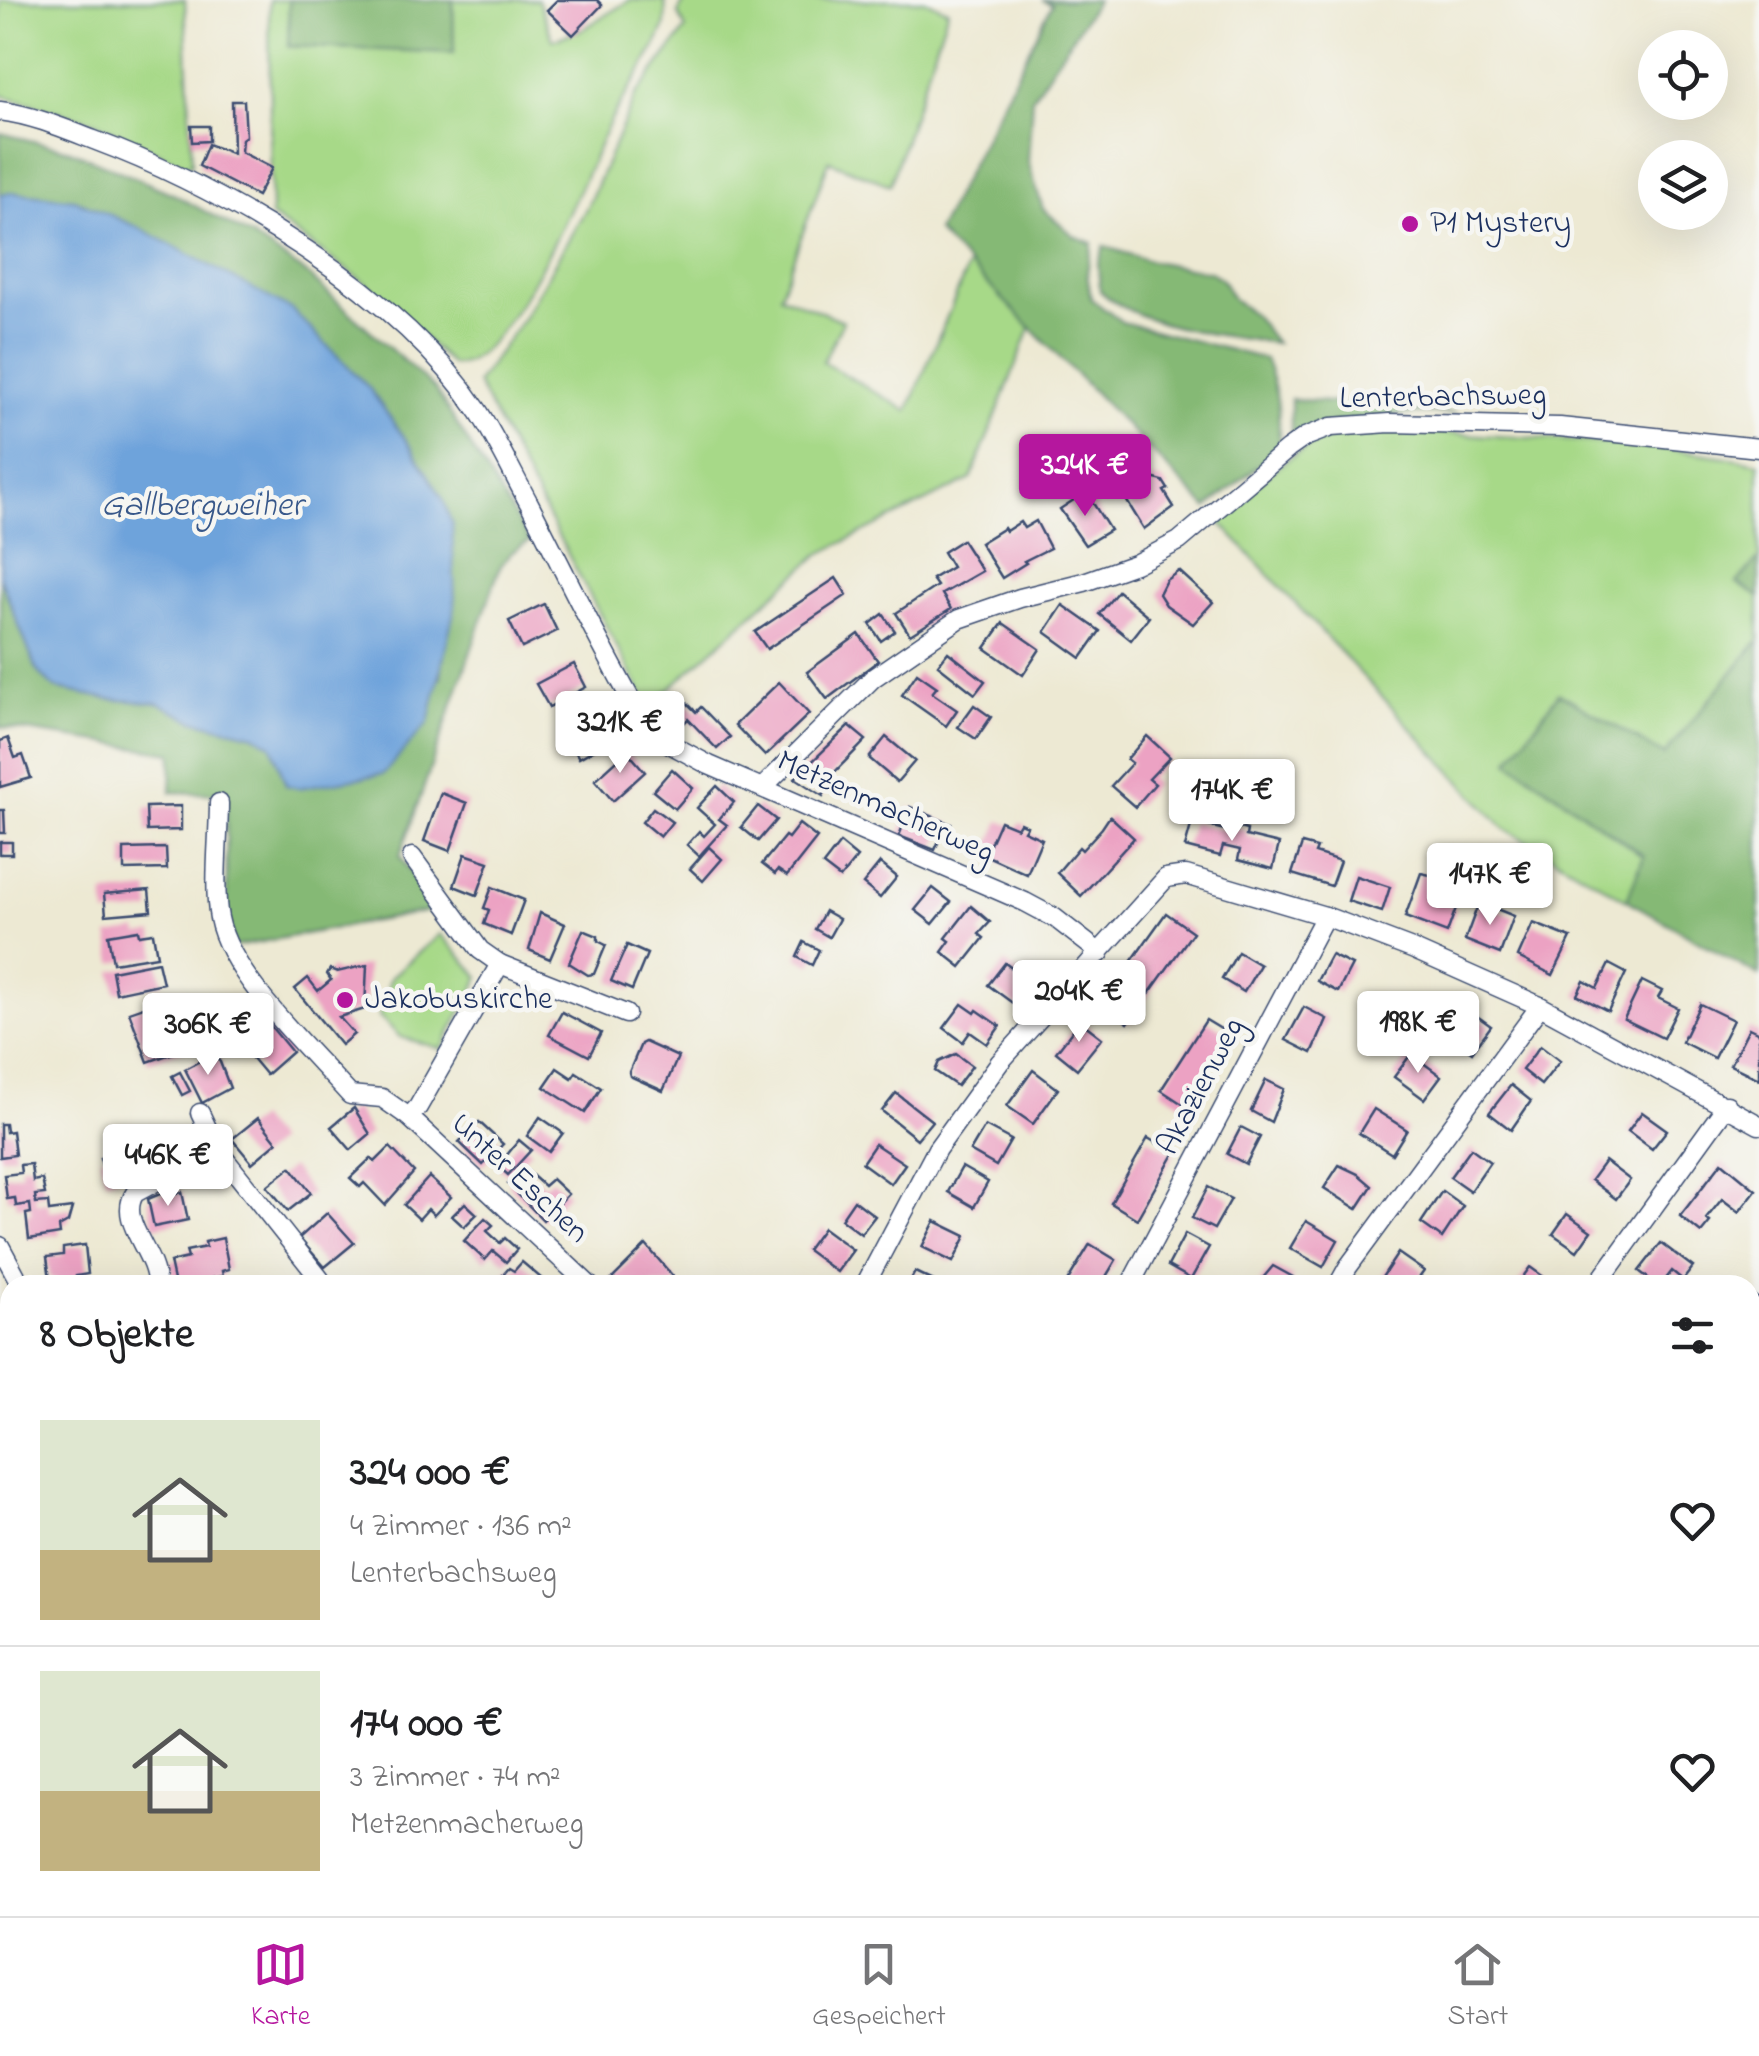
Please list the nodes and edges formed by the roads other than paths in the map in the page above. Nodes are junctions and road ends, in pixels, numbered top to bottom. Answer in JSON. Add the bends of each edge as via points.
{"nodes":[{"id":1,"x":0,"y":110,"type":"edge"},
{"id":2,"x":1759,"y":448,"type":"edge"},
{"id":3,"x":764,"y":787,"type":"junction"},
{"id":4,"x":219,"y":803,"type":"dead end"},
{"id":5,"x":412,"y":857,"type":"dead end"},
{"id":6,"x":1325,"y":916,"type":"junction"},
{"id":7,"x":1100,"y":953,"type":"junction"},
{"id":8,"x":500,"y":964,"type":"junction"},
{"id":9,"x":1540,"y":1006,"type":"junction"},
{"id":10,"x":626,"y":1014,"type":"dead end"},
{"id":11,"x":1727,"y":1105,"type":"junction"},
{"id":12,"x":200,"y":1112,"type":"dead end"},
{"id":13,"x":408,"y":1116,"type":"junction"},
{"id":14,"x":1759,"y":1125,"type":"edge"},
{"id":15,"x":218,"y":1149,"type":"junction"},
{"id":16,"x":0,"y":1246,"type":"edge"},
{"id":17,"x":16,"y":1275,"type":"edge"},
{"id":18,"x":156,"y":1275,"type":"edge"},
{"id":19,"x":317,"y":1275,"type":"edge"},
{"id":20,"x":579,"y":1275,"type":"edge"},
{"id":21,"x":870,"y":1275,"type":"edge"},
{"id":22,"x":1135,"y":1275,"type":"edge"},
{"id":23,"x":1345,"y":1275,"type":"edge"},
{"id":24,"x":1604,"y":1275,"type":"edge"}],
"edges":[{"from":1,"to":3,"type":"street","name":"Metzenmacherweg","via":[[181,176],[274,229],[373,301],[479,412],[639,714],[670,744]]},
{"from":2,"to":3,"type":"street","name":"Lenterbachsweg","via":[[1500,423],[1331,427],[1305,436],[1179,541],[1135,564],[960,619],[873,678]]},
{"from":3,"to":7,"type":"street","name":"Metzenmacherweg","via":[[1025,902]]},
{"from":4,"to":13,"type":"street","name":"Unter Eschen","via":[[218,916],[228,947],[350,1095],[382,1098]]},
{"from":5,"to":8,"type":"street","via":[[480,950]]},
{"from":6,"to":7,"type":"street","via":[[1186,876],[1166,878]]},
{"from":6,"to":9,"type":"street"},
{"from":6,"to":22,"type":"street","name":"Akazienweg"},
{"from":7,"to":21,"type":"street","via":[[1000,1062],[937,1149]]},
{"from":8,"to":10,"type":"street"},
{"from":8,"to":13,"type":"street","name":"Unter Eschen"},
{"from":9,"to":11,"type":"street"},
{"from":9,"to":23,"type":"street"},
{"from":11,"to":14,"type":"street"},
{"from":11,"to":24,"type":"street"},
{"from":12,"to":15,"type":"street"},
{"from":13,"to":20,"type":"street","name":"Unter Eschen"},
{"from":15,"to":18,"type":"street","via":[[130,1200],[129,1216]]},
{"from":15,"to":19,"type":"street"},
{"from":16,"to":17,"type":"street"}]}
